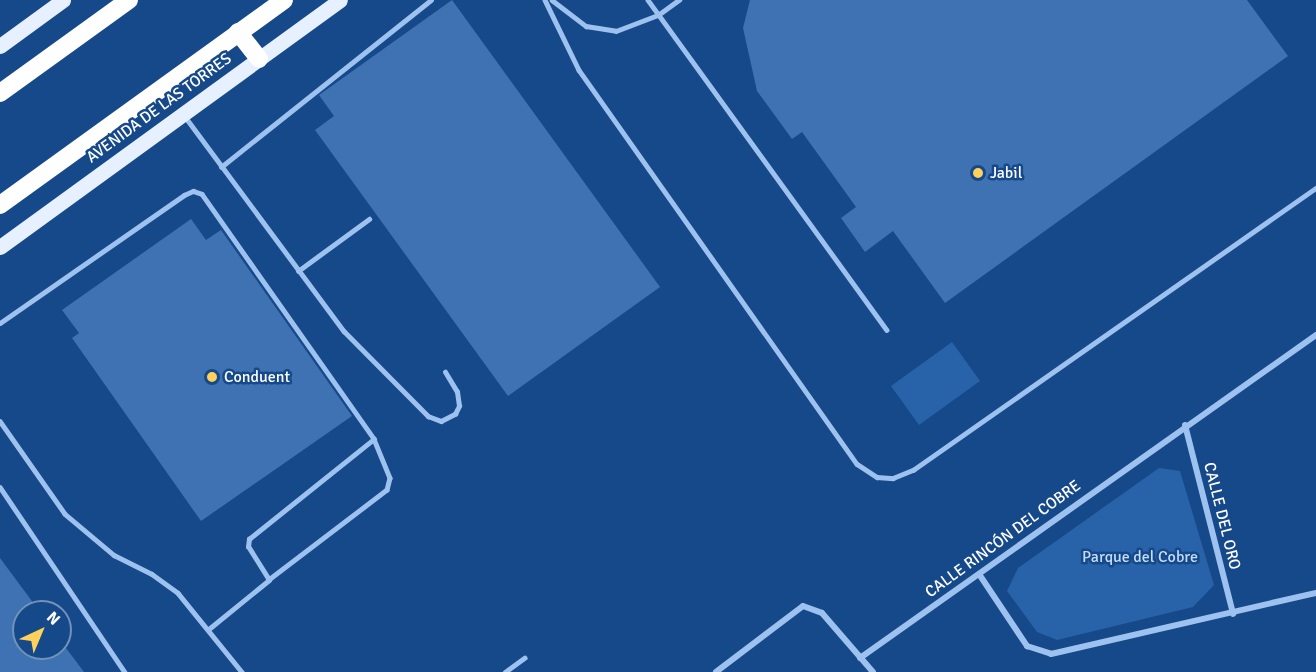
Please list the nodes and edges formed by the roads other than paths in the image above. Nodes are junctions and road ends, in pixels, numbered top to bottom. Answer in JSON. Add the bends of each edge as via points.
{"nodes":[{"id":1,"x":63,"y":0,"type":"edge"},
{"id":2,"x":129,"y":0,"type":"edge"},
{"id":3,"x":284,"y":0,"type":"edge"},
{"id":4,"x":340,"y":0,"type":"edge"},
{"id":5,"x":431,"y":0,"type":"edge"},
{"id":6,"x":545,"y":0,"type":"edge"},
{"id":7,"x":552,"y":0,"type":"edge"},
{"id":8,"x":648,"y":0,"type":"edge"},
{"id":9,"x":679,"y":0,"type":"edge"},
{"id":10,"x":658,"y":15,"type":"junction"},
{"id":11,"x":238,"y":32,"type":"junction"},
{"id":12,"x":0,"y":46,"type":"edge"},
{"id":13,"x":260,"y":59,"type":"junction"},
{"id":14,"x":0,"y":93,"type":"edge"},
{"id":15,"x":184,"y":115,"type":"junction"},
{"id":16,"x":221,"y":167,"type":"junction"},
{"id":17,"x":1316,"y":188,"type":"edge"},
{"id":18,"x":0,"y":206,"type":"edge"},
{"id":19,"x":369,"y":219,"type":"dead end"},
{"id":20,"x":0,"y":247,"type":"edge"},
{"id":21,"x":298,"y":271,"type":"junction"},
{"id":22,"x":0,"y":323,"type":"edge"},
{"id":23,"x":887,"y":330,"type":"dead end"},
{"id":24,"x":1316,"y":335,"type":"edge"},
{"id":25,"x":444,"y":372,"type":"dead end"},
{"id":26,"x":0,"y":421,"type":"edge"},
{"id":27,"x":1185,"y":425,"type":"junction"},
{"id":28,"x":374,"y":439,"type":"junction"},
{"id":29,"x":0,"y":487,"type":"edge"},
{"id":30,"x":979,"y":574,"type":"junction"},
{"id":31,"x":269,"y":580,"type":"junction"},
{"id":32,"x":1316,"y":593,"type":"edge"},
{"id":33,"x":1233,"y":614,"type":"junction"},
{"id":34,"x":210,"y":628,"type":"junction"},
{"id":35,"x":524,"y":658,"type":"dead end"},
{"id":36,"x":860,"y":658,"type":"junction"},
{"id":37,"x":126,"y":672,"type":"edge"},
{"id":38,"x":242,"y":672,"type":"edge"},
{"id":39,"x":505,"y":672,"type":"edge"},
{"id":40,"x":716,"y":672,"type":"edge"},
{"id":41,"x":873,"y":672,"type":"edge"}],
"edges":[{"from":1,"to":12,"type":"main road"},
{"from":2,"to":14,"type":"highway"},
{"from":3,"to":11,"type":"highway","name":"AVENIDA DE LAS TORRES"},
{"from":4,"to":13,"type":"main road","name":"AVENIDA DE LAS TORRES"},
{"from":5,"to":16,"type":"lane"},
{"from":6,"to":17,"type":"lane","via":[[579,70],[857,464],[877,477],[893,478],[913,470]]},
{"from":7,"to":10,"type":"lane","via":[[569,17],[602,30],[628,28]]},
{"from":8,"to":10,"type":"lane"},
{"from":9,"to":10,"type":"lane"},
{"from":10,"to":23,"type":"lane"},
{"from":11,"to":13,"type":"highway"},
{"from":11,"to":18,"type":"highway","name":"AVENIDA DE LAS TORRES"},
{"from":13,"to":15,"type":"main road","name":"AVENIDA DE LAS TORRES"},
{"from":15,"to":16,"type":"lane"},
{"from":15,"to":20,"type":"main road","name":"AVENIDA DE LAS TORRES"},
{"from":16,"to":21,"type":"lane"},
{"from":19,"to":21,"type":"lane"},
{"from":21,"to":25,"type":"lane","via":[[365,354],[428,416],[441,421],[455,414],[459,406],[458,392]]},
{"from":22,"to":28,"type":"lane","via":[[193,191],[202,194]]},
{"from":24,"to":27,"type":"street","name":"CALLE RINCÓN DEL COBRE"},
{"from":26,"to":34,"type":"lane","via":[[65,514],[114,555],[152,574],[178,593]]},
{"from":27,"to":30,"type":"street","name":"CALLE RINCÓN DEL COBRE"},
{"from":27,"to":33,"type":"street","name":"CALLE DEL ORO"},
{"from":28,"to":31,"type":"lane","via":[[390,478],[387,490]]},
{"from":28,"to":31,"type":"lane","via":[[249,539],[248,547]]},
{"from":29,"to":37,"type":"lane"},
{"from":30,"to":33,"type":"street","via":[[1018,635],[1036,652],[1072,651]]},
{"from":30,"to":36,"type":"street","name":"CALLE RINCÓN DEL COBRE"},
{"from":31,"to":34,"type":"lane"},
{"from":32,"to":33,"type":"street"},
{"from":34,"to":38,"type":"lane"},
{"from":35,"to":39,"type":"lane"},
{"from":36,"to":40,"type":"street","via":[[822,613],[803,606]]},
{"from":36,"to":41,"type":"street"}]}
